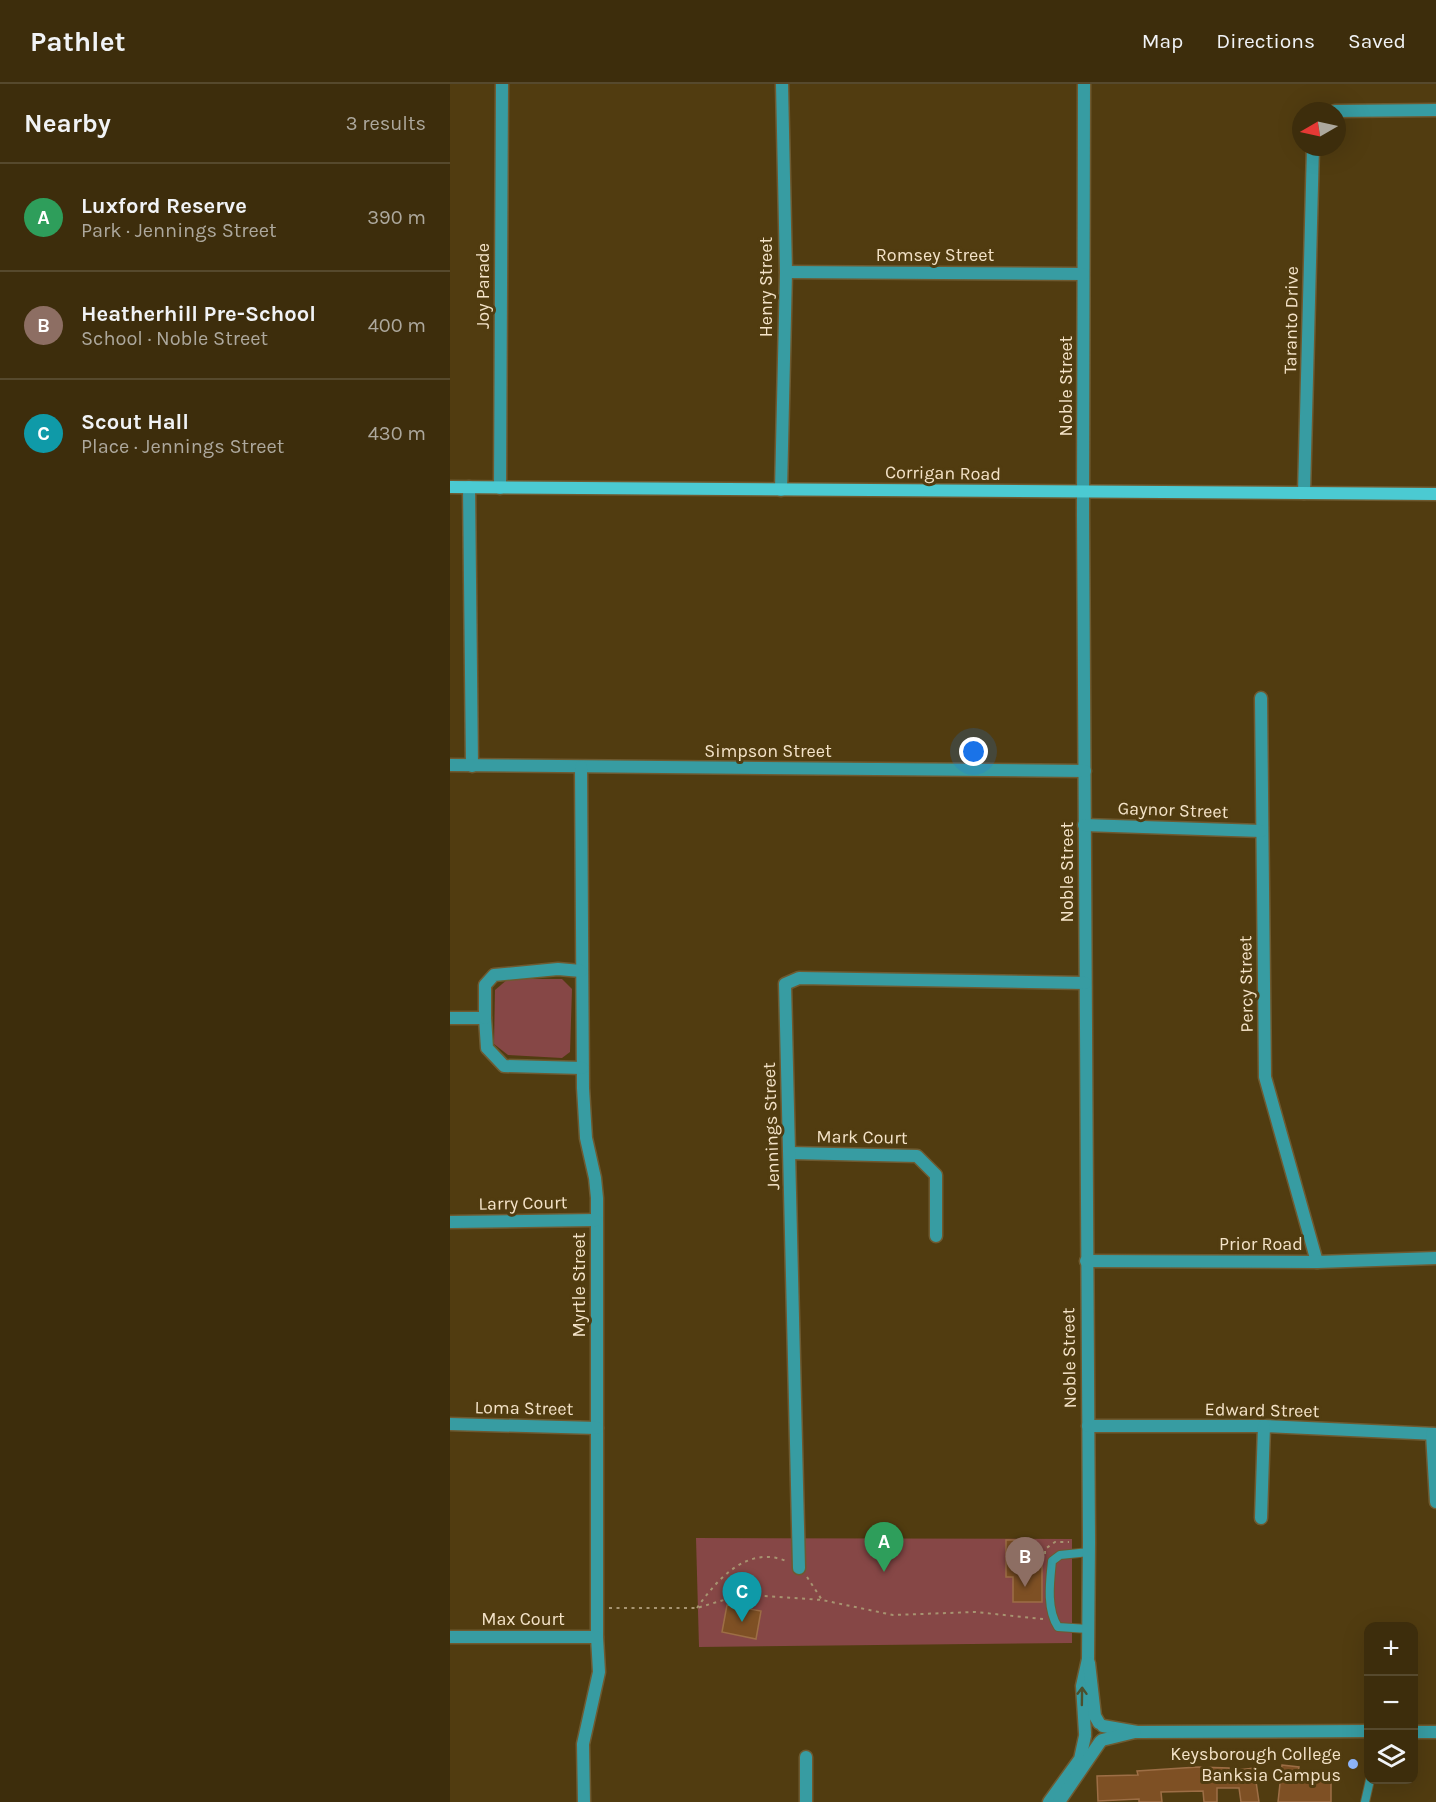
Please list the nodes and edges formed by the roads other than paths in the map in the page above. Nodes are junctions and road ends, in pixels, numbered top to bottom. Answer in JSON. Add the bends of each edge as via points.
{"nodes":[{"id":1,"x":502,"y":84,"type":"edge"},
{"id":2,"x":782,"y":84,"type":"edge"},
{"id":3,"x":1084,"y":84,"type":"edge"},
{"id":4,"x":1436,"y":110,"type":"edge"},
{"id":5,"x":1346,"y":111,"type":"edge"},
{"id":6,"x":1313,"y":156,"type":"edge"},
{"id":7,"x":786,"y":272,"type":"junction"},
{"id":8,"x":1083,"y":274,"type":"junction"},
{"id":9,"x":450,"y":487,"type":"edge"},
{"id":10,"x":469,"y":487,"type":"junction"},
{"id":11,"x":500,"y":488,"type":"junction"},
{"id":12,"x":781,"y":490,"type":"junction"},
{"id":13,"x":1085,"y":492,"type":"junction"},
{"id":14,"x":1304,"y":493,"type":"junction"},
{"id":15,"x":1436,"y":494,"type":"edge"},
{"id":16,"x":1261,"y":698,"type":"dead end"},
{"id":17,"x":450,"y":765,"type":"edge"},
{"id":18,"x":472,"y":766,"type":"junction"},
{"id":19,"x":581,"y":767,"type":"junction"},
{"id":20,"x":1085,"y":771,"type":"junction"},
{"id":21,"x":1084,"y":825,"type":"junction"},
{"id":22,"x":1262,"y":831,"type":"junction"},
{"id":23,"x":581,"y":971,"type":"junction"},
{"id":24,"x":1085,"y":983,"type":"junction"},
{"id":25,"x":450,"y":1018,"type":"edge"},
{"id":26,"x":485,"y":1018,"type":"junction"},
{"id":27,"x":582,"y":1068,"type":"junction"},
{"id":28,"x":790,"y":1153,"type":"junction"},
{"id":29,"x":596,"y":1220,"type":"junction"},
{"id":30,"x":450,"y":1222,"type":"edge"},
{"id":31,"x":936,"y":1236,"type":"dead end"},
{"id":32,"x":1436,"y":1258,"type":"edge"},
{"id":33,"x":1086,"y":1261,"type":"junction"},
{"id":34,"x":1317,"y":1262,"type":"junction"},
{"id":35,"x":450,"y":1424,"type":"edge"},
{"id":36,"x":1088,"y":1426,"type":"junction"},
{"id":37,"x":1264,"y":1426,"type":"junction"},
{"id":38,"x":597,"y":1428,"type":"junction"},
{"id":39,"x":1434,"y":1434,"type":"edge"},
{"id":40,"x":1436,"y":1502,"type":"edge"},
{"id":41,"x":1261,"y":1518,"type":"dead end"},
{"id":42,"x":1089,"y":1552,"type":"junction"},
{"id":43,"x":799,"y":1568,"type":"road end"},
{"id":44,"x":1088,"y":1629,"type":"junction"},
{"id":45,"x":597,"y":1636,"type":"junction"},
{"id":46,"x":450,"y":1637,"type":"edge"},
{"id":47,"x":1088,"y":1659,"type":"junction"},
{"id":48,"x":1101,"y":1724,"type":"junction"},
{"id":49,"x":1364,"y":1731,"type":"edge"},
{"id":50,"x":1137,"y":1732,"type":"junction"},
{"id":51,"x":1418,"y":1732,"type":"edge"},
{"id":52,"x":1436,"y":1732,"type":"edge"},
{"id":53,"x":1085,"y":1734,"type":"junction"},
{"id":54,"x":1101,"y":1741,"type":"junction"},
{"id":55,"x":806,"y":1757,"type":"dead end"},
{"id":56,"x":1369,"y":1784,"type":"edge"},
{"id":57,"x":584,"y":1802,"type":"edge"},
{"id":58,"x":806,"y":1802,"type":"edge"},
{"id":59,"x":1048,"y":1802,"type":"edge"},
{"id":60,"x":1059,"y":1802,"type":"edge"},
{"id":61,"x":1365,"y":1802,"type":"edge"}],
"edges":[{"from":1,"to":11,"type":"street","name":"Joy Parade"},
{"from":2,"to":7,"type":"street","name":"Henry Street"},
{"from":3,"to":8,"type":"street","name":"Noble Street"},
{"from":4,"to":5,"type":"street"},
{"from":6,"to":14,"type":"street","name":"Taranto Drive"},
{"from":7,"to":8,"type":"street","name":"Romsey Street"},
{"from":7,"to":12,"type":"street","name":"Henry Street"},
{"from":8,"to":13,"type":"street","name":"Noble Street"},
{"from":9,"to":10,"type":"main road","name":"Corrigan Road"},
{"from":10,"to":11,"type":"main road","name":"Corrigan Road"},
{"from":10,"to":18,"type":"street"},
{"from":11,"to":12,"type":"main road","name":"Corrigan Road"},
{"from":12,"to":13,"type":"main road","name":"Corrigan Road"},
{"from":13,"to":14,"type":"main road","name":"Corrigan Road"},
{"from":13,"to":20,"type":"street","name":"Noble Street"},
{"from":14,"to":15,"type":"main road","name":"Corrigan Road"},
{"from":16,"to":22,"type":"street","name":"Percy Street"},
{"from":17,"to":18,"type":"street","name":"Simpson Street"},
{"from":18,"to":19,"type":"street","name":"Simpson Street"},
{"from":19,"to":20,"type":"street","name":"Simpson Street"},
{"from":19,"to":23,"type":"street","name":"Myrtle Street"},
{"from":20,"to":21,"type":"street","name":"Noble Street"},
{"from":21,"to":22,"type":"street","name":"Gaynor Street"},
{"from":21,"to":24,"type":"street","name":"Noble Street"},
{"from":22,"to":34,"type":"street","name":"Percy Street","via":[[1265,1077]]},
{"from":23,"to":26,"type":"street","via":[[558,969],[494,975],[485,985]]},
{"from":23,"to":27,"type":"street","name":"Myrtle Street"},
{"from":24,"to":28,"type":"street","name":"Jennings Street","via":[[799,978],[785,984]]},
{"from":24,"to":33,"type":"street","name":"Noble Street"},
{"from":25,"to":26,"type":"street"},
{"from":26,"to":27,"type":"street","via":[[487,1048],[504,1065]]},
{"from":27,"to":29,"type":"street","name":"Myrtle Street","via":[[586,1138],[596,1178]]},
{"from":28,"to":31,"type":"street","name":"Mark Court","via":[[917,1156],[936,1175]]},
{"from":28,"to":43,"type":"street","name":"Jennings Street"},
{"from":29,"to":30,"type":"street","name":"Larry Court"},
{"from":29,"to":38,"type":"street","name":"Myrtle Street"},
{"from":32,"to":34,"type":"street","name":"Prior Road"},
{"from":33,"to":34,"type":"street","name":"Prior Road"},
{"from":33,"to":36,"type":"street","name":"Noble Street"},
{"from":35,"to":38,"type":"street","name":"Loma Street"},
{"from":36,"to":37,"type":"street","name":"Edward Street"},
{"from":36,"to":42,"type":"street","name":"Noble Street"},
{"from":37,"to":39,"type":"street","name":"Edward Street"},
{"from":37,"to":41,"type":"street"},
{"from":38,"to":45,"type":"street","name":"Myrtle Street"},
{"from":39,"to":40,"type":"street"},
{"from":42,"to":44,"type":"street","name":"Noble Street"},
{"from":42,"to":44,"type":"lane","via":[[1059,1555],[1052,1560],[1050,1577],[1051,1611],[1058,1627]]},
{"from":44,"to":47,"type":"street","name":"Noble Street"},
{"from":45,"to":46,"type":"street","name":"Max Court"},
{"from":45,"to":57,"type":"street","name":"Myrtle Street","via":[[599,1672],[583,1744]]},
{"from":47,"to":48,"type":"street","name":"Noble Street","via":[[1095,1716]]},
{"from":53,"to":47,"type":"street","name":"Noble Street","one_way":true,"via":[[1082,1686]]},
{"from":48,"to":50,"type":"street"},
{"from":48,"to":53,"type":"street","via":[[1089,1724]]},
{"from":48,"to":54,"type":"street","via":[[1105,1735]]},
{"from":49,"to":50,"type":"street"},
{"from":50,"to":54,"type":"street"},
{"from":51,"to":52,"type":"street"},
{"from":53,"to":54,"type":"street","via":[[1090,1742]]},
{"from":53,"to":59,"type":"street","via":[[1080,1759]]},
{"from":54,"to":60,"type":"street"},
{"from":55,"to":58,"type":"street"},
{"from":56,"to":61,"type":"lane"}]}
